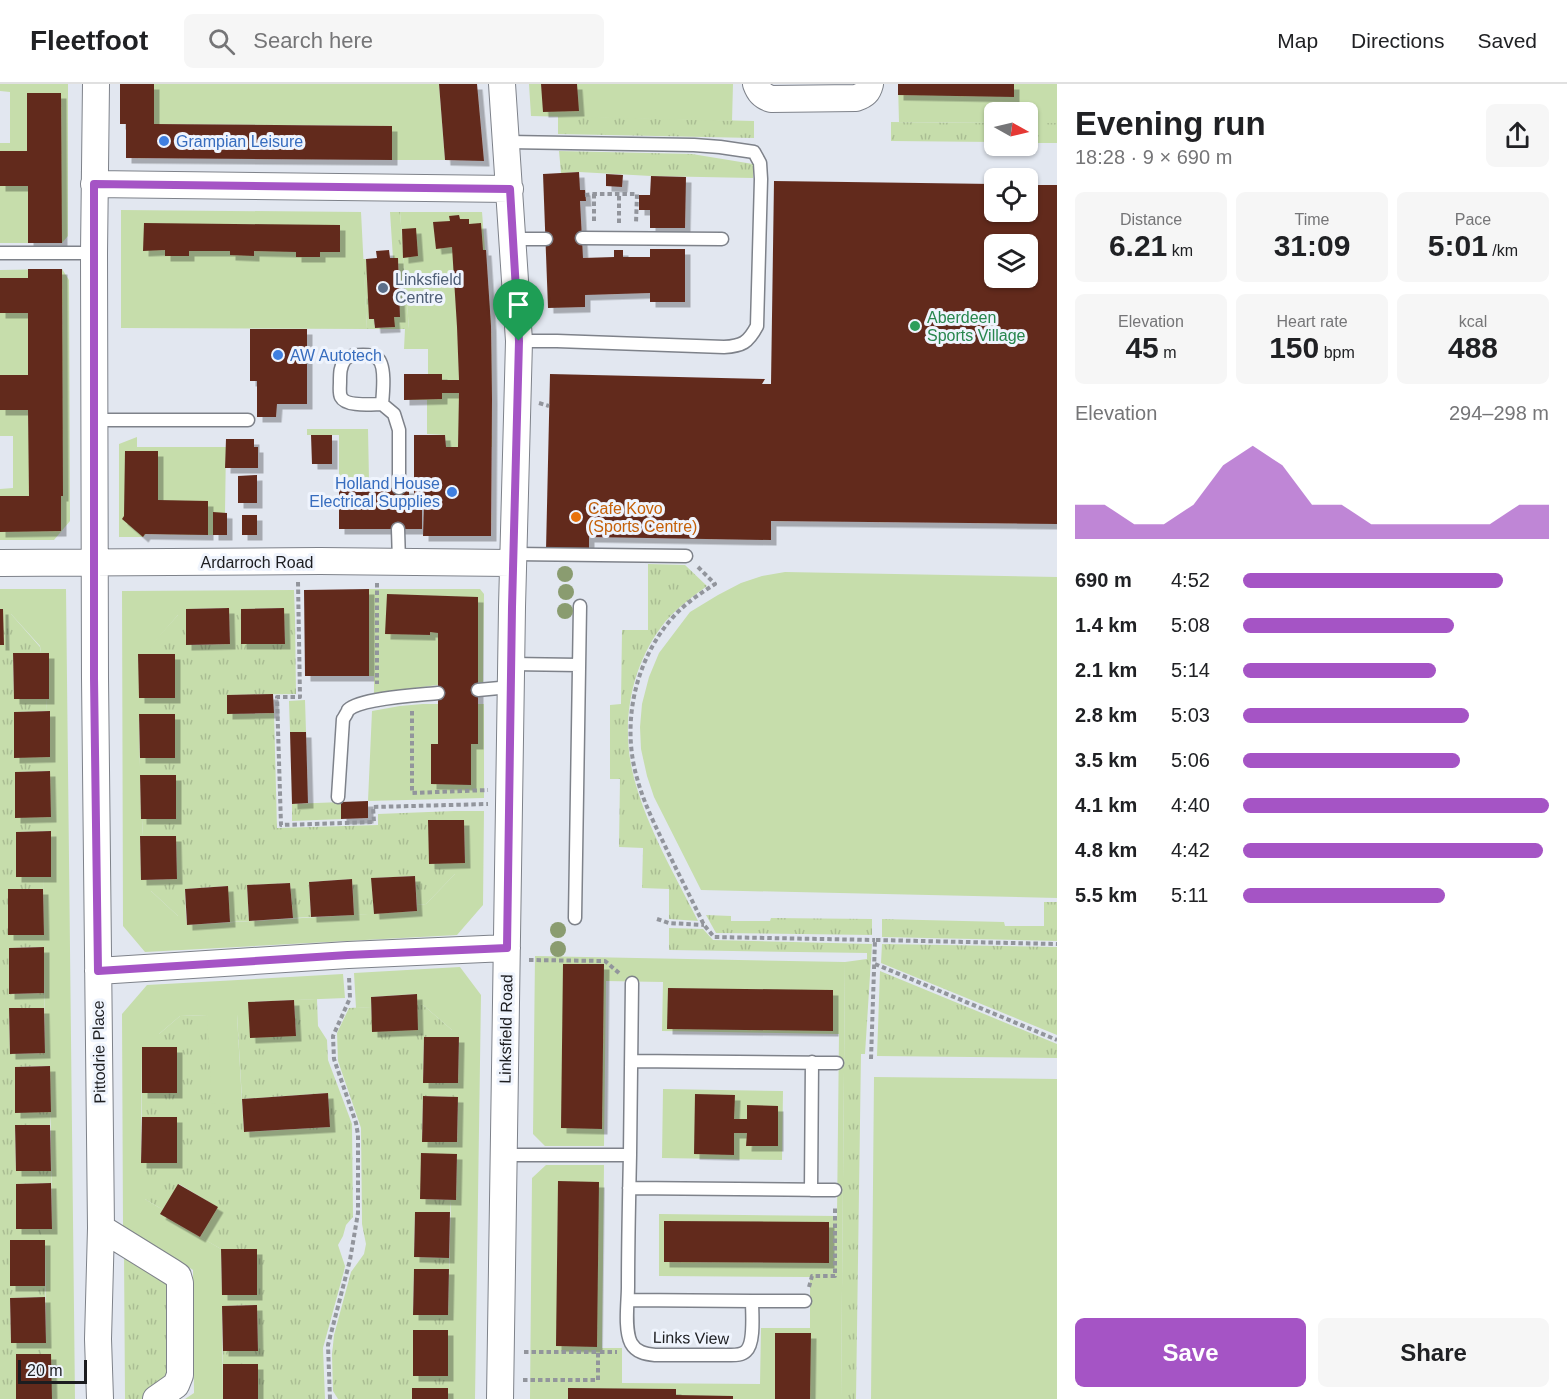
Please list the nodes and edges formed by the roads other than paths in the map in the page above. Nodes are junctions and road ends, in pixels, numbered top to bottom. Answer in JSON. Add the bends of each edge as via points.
{"nodes":[{"id":1,"x":96,"y":84,"type":"edge"},
{"id":2,"x":502,"y":84,"type":"edge"},
{"id":3,"x":756,"y":84,"type":"edge"},
{"id":4,"x":870,"y":84,"type":"edge"},
{"id":5,"x":506,"y":142,"type":"junction"},
{"id":6,"x":94,"y":184,"type":"junction"},
{"id":7,"x":510,"y":189,"type":"junction"},
{"id":8,"x":546,"y":238,"type":"dead end"},
{"id":9,"x":582,"y":238,"type":"dead end"},
{"id":10,"x":513,"y":239,"type":"junction"},
{"id":11,"x":722,"y":239,"type":"dead end"},
{"id":12,"x":0,"y":253,"type":"edge"},
{"id":13,"x":94,"y":253,"type":"junction"},
{"id":14,"x":519,"y":341,"type":"junction"},
{"id":15,"x":382,"y":404,"type":"junction"},
{"id":16,"x":94,"y":420,"type":"junction"},
{"id":17,"x":248,"y":420,"type":"dead end"},
{"id":18,"x":399,"y":488,"type":"dead end"},
{"id":19,"x":399,"y":529,"type":"dead end"},
{"id":20,"x":686,"y":556,"type":"road end"},
{"id":21,"x":513,"y":558,"type":"junction"},
{"id":22,"x":388,"y":562,"type":"junction"},
{"id":23,"x":0,"y":563,"type":"edge"},
{"id":24,"x":94,"y":563,"type":"junction"},
{"id":25,"x":580,"y":606,"type":"dead end"},
{"id":26,"x":579,"y":665,"type":"junction"},
{"id":27,"x":511,"y":676,"type":"junction"},
{"id":28,"x":478,"y":690,"type":"dead end"},
{"id":29,"x":438,"y":693,"type":"dead end"},
{"id":30,"x":338,"y":796,"type":"dead end"},
{"id":31,"x":575,"y":918,"type":"dead end"},
{"id":32,"x":507,"y":948,"type":"junction"},
{"id":33,"x":98,"y":971,"type":"junction"},
{"id":34,"x":632,"y":983,"type":"road end"},
{"id":35,"x":631,"y":1061,"type":"junction"},
{"id":36,"x":812,"y":1062,"type":"junction"},
{"id":37,"x":837,"y":1063,"type":"dead end"},
{"id":38,"x":503,"y":1155,"type":"junction"},
{"id":39,"x":630,"y":1155,"type":"junction"},
{"id":40,"x":629,"y":1188,"type":"junction"},
{"id":41,"x":811,"y":1190,"type":"junction"},
{"id":42,"x":835,"y":1190,"type":"road end"},
{"id":43,"x":101,"y":1228,"type":"junction"},
{"id":44,"x":628,"y":1300,"type":"junction"},
{"id":45,"x":752,"y":1301,"type":"junction"},
{"id":46,"x":805,"y":1301,"type":"road end"},
{"id":47,"x":501,"y":1389,"type":"edge"},
{"id":48,"x":99,"y":1399,"type":"edge"},
{"id":49,"x":156,"y":1399,"type":"edge"}],
"edges":[{"from":1,"to":6,"type":"street","name":"Pittodrie Place"},
{"from":2,"to":5,"type":"street","name":"Linksfield Road"},
{"from":3,"to":4,"type":"street","via":[[764,97],[771,99],[856,98],[864,96]]},
{"from":5,"to":7,"type":"street","name":"Linksfield Road"},
{"from":5,"to":14,"type":"lane","via":[[720,147],[753,152],[760,163],[761,178],[757,326],[739,346]]},
{"from":6,"to":7,"type":"street"},
{"from":6,"to":13,"type":"street","name":"Pittodrie Place"},
{"from":7,"to":10,"type":"street","name":"Linksfield Road"},
{"from":8,"to":10,"type":"lane"},
{"from":9,"to":11,"type":"lane"},
{"from":10,"to":14,"type":"street","name":"Linksfield Road"},
{"from":12,"to":13,"type":"lane"},
{"from":13,"to":16,"type":"street","name":"Pittodrie Place"},
{"from":14,"to":21,"type":"street","name":"Linksfield Road"},
{"from":15,"to":15,"type":"lane","via":[[383,368],[379,359],[370,355],[345,359],[340,369],[341,397],[352,404]]},
{"from":15,"to":18,"type":"lane","via":[[394,414],[399,430]]},
{"from":16,"to":17,"type":"lane"},
{"from":16,"to":24,"type":"street","name":"Pittodrie Place"},
{"from":19,"to":22,"type":"lane"},
{"from":20,"to":21,"type":"lane"},
{"from":21,"to":22,"type":"street","name":"Ardarroch Road"},
{"from":21,"to":27,"type":"street","name":"Linksfield Road"},
{"from":22,"to":24,"type":"street","name":"Ardarroch Road"},
{"from":23,"to":24,"type":"street","name":"Ardarroch Road"},
{"from":24,"to":33,"type":"street","name":"Pittodrie Place"},
{"from":25,"to":26,"type":"lane"},
{"from":26,"to":27,"type":"lane"},
{"from":26,"to":31,"type":"lane"},
{"from":27,"to":28,"type":"lane"},
{"from":27,"to":32,"type":"street","name":"Linksfield Road"},
{"from":29,"to":30,"type":"lane","via":[[378,700],[348,710],[343,718]]},
{"from":32,"to":33,"type":"street"},
{"from":32,"to":38,"type":"street","name":"Linksfield Road"},
{"from":33,"to":43,"type":"street","name":"Pittodrie Place"},
{"from":34,"to":35,"type":"lane","name":"Links View"},
{"from":35,"to":36,"type":"lane"},
{"from":35,"to":39,"type":"lane","name":"Links View"},
{"from":36,"to":37,"type":"lane"},
{"from":36,"to":41,"type":"lane"},
{"from":38,"to":39,"type":"lane"},
{"from":38,"to":47,"type":"street","name":"Linksfield Road"},
{"from":39,"to":40,"type":"lane","name":"Links View"},
{"from":40,"to":41,"type":"lane"},
{"from":40,"to":44,"type":"lane","name":"Links View"},
{"from":41,"to":42,"type":"lane"},
{"from":43,"to":48,"type":"street","name":"Pittodrie Place"},
{"from":43,"to":49,"type":"street","via":[[178,1276],[180,1375],[176,1385]]},
{"from":44,"to":45,"type":"lane"},
{"from":44,"to":45,"type":"lane","name":"Links View","via":[[631,1344],[636,1350],[655,1355],[739,1355],[746,1351],[752,1337]]},
{"from":45,"to":46,"type":"lane"}]}
